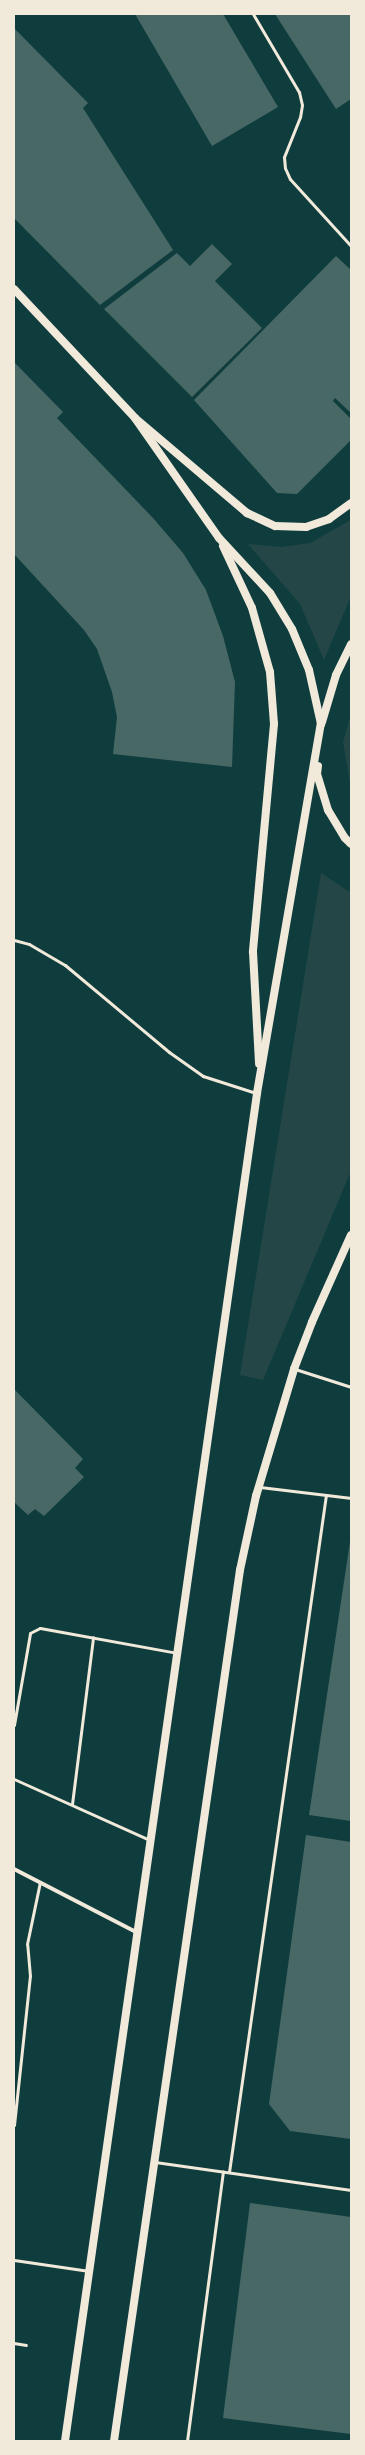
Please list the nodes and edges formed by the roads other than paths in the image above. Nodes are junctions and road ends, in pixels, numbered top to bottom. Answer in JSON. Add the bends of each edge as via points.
{"nodes":[{"id":1,"x":253,"y":14,"type":"edge"},
{"id":2,"x":351,"y":246,"type":"edge"},
{"id":3,"x":14,"y":289,"type":"edge"},
{"id":4,"x":136,"y":418,"type":"junction"},
{"id":5,"x":351,"y":503,"type":"edge"},
{"id":6,"x":219,"y":538,"type":"junction"},
{"id":7,"x":351,"y":644,"type":"edge"},
{"id":8,"x":321,"y":724,"type":"junction"},
{"id":9,"x":351,"y":844,"type":"edge"},
{"id":10,"x":14,"y":940,"type":"edge"},
{"id":11,"x":260,"y":1078,"type":"junction"},
{"id":12,"x":257,"y":1093,"type":"junction"},
{"id":13,"x":351,"y":1235,"type":"edge"},
{"id":14,"x":294,"y":1369,"type":"junction"},
{"id":15,"x":351,"y":1387,"type":"edge"},
{"id":16,"x":259,"y":1487,"type":"junction"},
{"id":17,"x":326,"y":1495,"type":"junction"},
{"id":18,"x":351,"y":1498,"type":"edge"},
{"id":19,"x":94,"y":1636,"type":"junction"},
{"id":20,"x":178,"y":1654,"type":"junction"},
{"id":21,"x":14,"y":1725,"type":"edge"},
{"id":22,"x":14,"y":1779,"type":"edge"},
{"id":23,"x":72,"y":1804,"type":"junction"},
{"id":24,"x":152,"y":1841,"type":"junction"},
{"id":25,"x":14,"y":1869,"type":"edge"},
{"id":26,"x":40,"y":1882,"type":"junction"},
{"id":27,"x":138,"y":1932,"type":"junction"},
{"id":28,"x":14,"y":2125,"type":"edge"},
{"id":29,"x":154,"y":2162,"type":"junction"},
{"id":30,"x":223,"y":2172,"type":"junction"},
{"id":31,"x":229,"y":2172,"type":"junction"},
{"id":32,"x":351,"y":2190,"type":"edge"},
{"id":33,"x":14,"y":2260,"type":"edge"},
{"id":34,"x":89,"y":2271,"type":"junction"},
{"id":35,"x":64,"y":2441,"type":"edge"},
{"id":36,"x":114,"y":2441,"type":"edge"},
{"id":37,"x":187,"y":2441,"type":"edge"}],
"edges":[{"from":1,"to":2,"type":"lane","via":[[299,92],[302,105],[300,117],[284,157],[285,168],[290,179]]},
{"from":3,"to":4,"type":"main road"},
{"from":4,"to":5,"type":"main road","via":[[247,513],[275,526],[306,528],[329,519]]},
{"from":4,"to":6,"type":"main road"},
{"from":6,"to":8,"type":"main road","via":[[270,593],[292,629],[309,670]]},
{"from":6,"to":11,"type":"main road","via":[[252,608],[271,679],[273,746],[252,952]]},
{"from":7,"to":8,"type":"main road","via":[[336,675]]},
{"from":8,"to":9,"type":"main road","via":[[317,774],[328,810]]},
{"from":8,"to":11,"type":"main road"},
{"from":10,"to":12,"type":"lane","via":[[29,944],[65,965],[169,1052],[203,1076]]},
{"from":11,"to":12,"type":"main road"},
{"from":12,"to":20,"type":"main road"},
{"from":13,"to":14,"type":"main road"},
{"from":14,"to":15,"type":"lane"},
{"from":14,"to":16,"type":"main road"},
{"from":16,"to":17,"type":"lane"},
{"from":16,"to":29,"type":"main road","via":[[240,1570]]},
{"from":17,"to":18,"type":"lane"},
{"from":17,"to":31,"type":"lane"},
{"from":19,"to":20,"type":"lane"},
{"from":19,"to":21,"type":"lane","via":[[40,1628],[30,1633]]},
{"from":19,"to":23,"type":"lane"},
{"from":20,"to":24,"type":"main road"},
{"from":22,"to":23,"type":"lane"},
{"from":23,"to":24,"type":"lane"},
{"from":24,"to":27,"type":"main road"},
{"from":25,"to":26,"type":"street"},
{"from":26,"to":27,"type":"street"},
{"from":26,"to":28,"type":"lane","via":[[27,1944],[30,1976]]},
{"from":27,"to":34,"type":"main road"},
{"from":29,"to":30,"type":"lane"},
{"from":29,"to":36,"type":"main road"},
{"from":30,"to":31,"type":"lane"},
{"from":30,"to":37,"type":"lane"},
{"from":31,"to":32,"type":"lane"},
{"from":33,"to":34,"type":"lane"},
{"from":34,"to":35,"type":"main road"}]}
